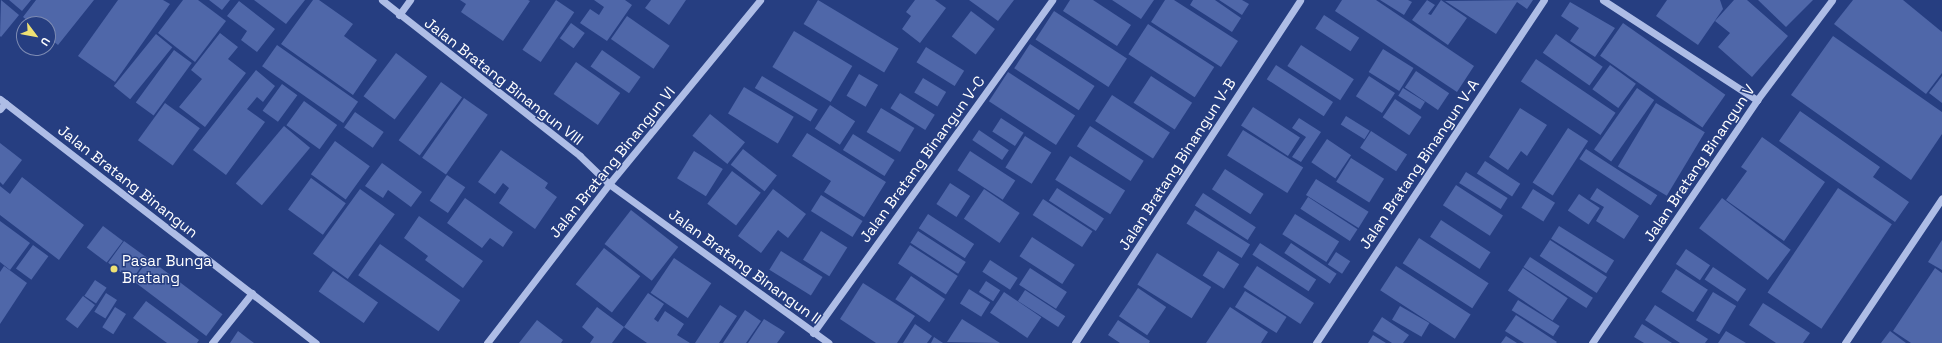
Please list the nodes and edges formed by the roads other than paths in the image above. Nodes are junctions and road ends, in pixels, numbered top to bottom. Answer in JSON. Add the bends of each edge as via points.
{"nodes":[{"id":1,"x":382,"y":0,"type":"edge"},
{"id":2,"x":410,"y":0,"type":"edge"},
{"id":3,"x":760,"y":0,"type":"edge"},
{"id":4,"x":1052,"y":0,"type":"edge"},
{"id":5,"x":1300,"y":0,"type":"edge"},
{"id":6,"x":1544,"y":0,"type":"edge"},
{"id":7,"x":1603,"y":0,"type":"edge"},
{"id":8,"x":1832,"y":0,"type":"edge"},
{"id":9,"x":399,"y":15,"type":"junction"},
{"id":10,"x":1757,"y":100,"type":"junction"},
{"id":11,"x":3,"y":101,"type":"edge"},
{"id":12,"x":0,"y":109,"type":"edge"},
{"id":13,"x":609,"y":184,"type":"junction"},
{"id":14,"x":1942,"y":198,"type":"edge"},
{"id":15,"x":646,"y":210,"type":"joint"},
{"id":16,"x":252,"y":293,"type":"junction"},
{"id":17,"x":813,"y":333,"type":"junction"},
{"id":18,"x":212,"y":343,"type":"edge"},
{"id":19,"x":316,"y":343,"type":"edge"},
{"id":20,"x":487,"y":343,"type":"edge"},
{"id":21,"x":829,"y":343,"type":"edge"},
{"id":22,"x":1076,"y":343,"type":"edge"},
{"id":23,"x":1316,"y":343,"type":"edge"},
{"id":24,"x":1592,"y":343,"type":"edge"},
{"id":25,"x":1845,"y":343,"type":"edge"}],
"edges":[{"from":1,"to":9,"type":"street","name":"Jalan Bratang Binangun VIII"},
{"from":2,"to":9,"type":"street"},
{"from":3,"to":13,"type":"street","name":"Jalan Bratang Binangun VI"},
{"from":4,"to":17,"type":"street","name":"Jalan Bratang Binangun V-C"},
{"from":5,"to":22,"type":"street","name":"Jalan Bratang Binangun V-B"},
{"from":6,"to":23,"type":"street","name":"Jalan Bratang Binangun V-A"},
{"from":7,"to":10,"type":"street"},
{"from":8,"to":10,"type":"street","name":"Jalan Bratang Binangun V"},
{"from":9,"to":13,"type":"street","name":"Jalan Bratang Binangun VIII","via":[[580,156]]},
{"from":10,"to":24,"type":"street","name":"Jalan Bratang Binangun V"},
{"from":11,"to":12,"type":"street"},
{"from":11,"to":16,"type":"street","name":"Jalan Bratang Binangun"},
{"from":13,"to":15,"type":"street","name":"Jalan Bratang Binangun VIII"},
{"from":13,"to":20,"type":"street","name":"Jalan Bratang Binangun VI"},
{"from":14,"to":25,"type":"street"},
{"from":15,"to":17,"type":"street","name":"Jalan Bratang Binangun II"},
{"from":16,"to":18,"type":"street"},
{"from":16,"to":19,"type":"street","name":"Jalan Bratang Binangun"},
{"from":17,"to":21,"type":"street","name":"Jalan Bratang Binangun II"}]}
